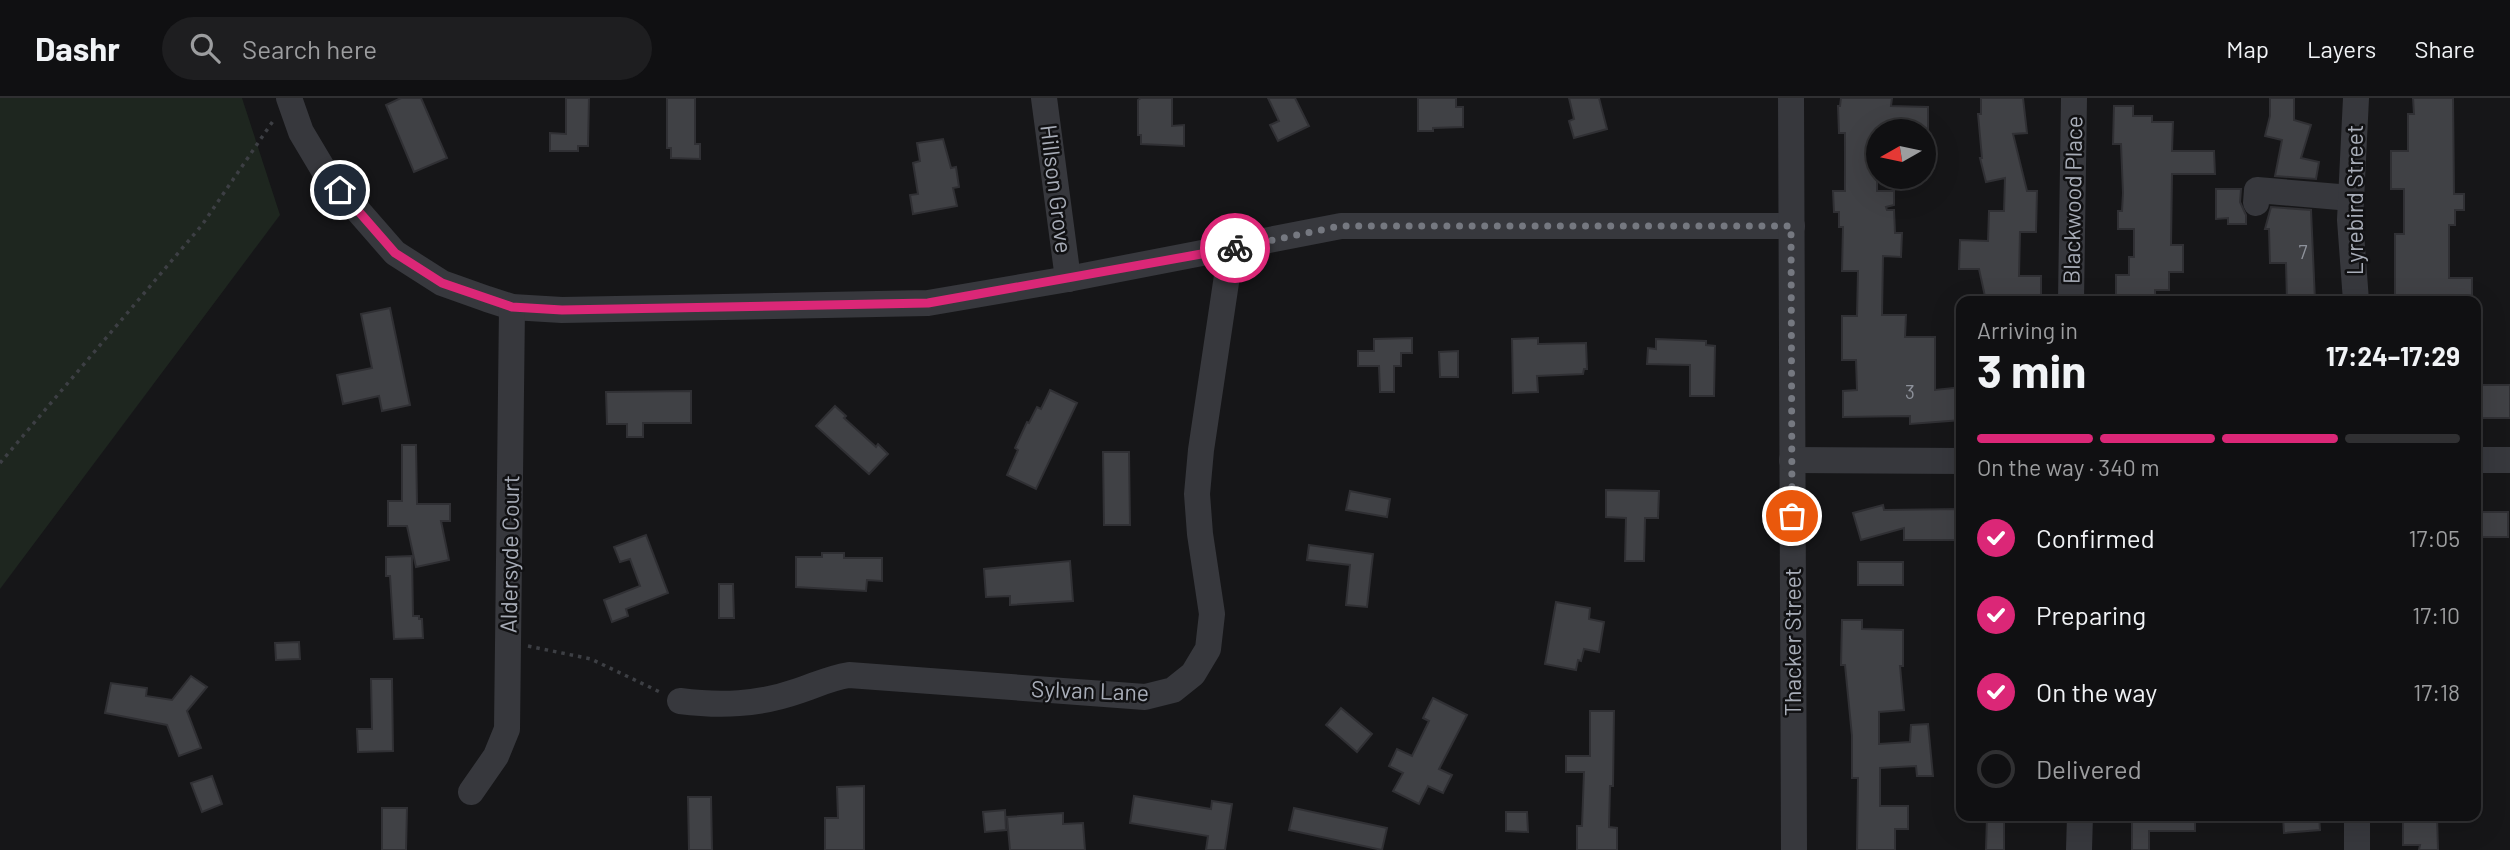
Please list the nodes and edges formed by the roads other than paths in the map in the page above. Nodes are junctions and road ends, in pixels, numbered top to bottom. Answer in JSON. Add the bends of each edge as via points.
{"nodes":[{"id":1,"x":1044,"y":98,"type":"edge"},
{"id":2,"x":1791,"y":98,"type":"edge"},
{"id":3,"x":2074,"y":98,"type":"edge"},
{"id":4,"x":2356,"y":98,"type":"edge"},
{"id":5,"x":284,"y":106,"type":"edge"},
{"id":6,"x":2351,"y":198,"type":"junction"},
{"id":7,"x":2256,"y":203,"type":"dead end"},
{"id":8,"x":1791,"y":226,"type":"junction"},
{"id":9,"x":1231,"y":249,"type":"junction"},
{"id":10,"x":1068,"y":279,"type":"junction"},
{"id":11,"x":2071,"y":296,"type":"edge"},
{"id":12,"x":2356,"y":296,"type":"edge"},
{"id":13,"x":512,"y":307,"type":"junction"},
{"id":14,"x":1792,"y":460,"type":"junction"},
{"id":15,"x":2481,"y":460,"type":"edge"},
{"id":16,"x":2510,"y":460,"type":"edge"},
{"id":17,"x":1956,"y":461,"type":"edge"},
{"id":18,"x":680,"y":701,"type":"road end"},
{"id":19,"x":471,"y":792,"type":"dead end"},
{"id":20,"x":2080,"y":821,"type":"edge"},
{"id":21,"x":2357,"y":821,"type":"edge"},
{"id":22,"x":1794,"y":850,"type":"edge"},
{"id":23,"x":2080,"y":850,"type":"edge"},
{"id":24,"x":2357,"y":850,"type":"edge"}],
"edges":[{"from":1,"to":10,"type":"street","name":"Hillson Grove"},
{"from":2,"to":8,"type":"street","name":"Thacker Street"},
{"from":3,"to":11,"type":"street","name":"Blackwood Place"},
{"from":4,"to":6,"type":"street","name":"Lyrebird Street"},
{"from":5,"to":13,"type":"street","via":[[326,174],[395,253],[442,283]]},
{"from":6,"to":7,"type":"street","via":[[2257,190]]},
{"from":6,"to":12,"type":"street","name":"Lyrebird Street"},
{"from":8,"to":9,"type":"street","via":[[1340,226]]},
{"from":8,"to":14,"type":"street","name":"Thacker Street"},
{"from":9,"to":10,"type":"street"},
{"from":9,"to":18,"type":"street","name":"Sylvan Lane","via":[[1197,494],[1212,614],[1209,649],[1193,674],[1173,691],[1145,697],[849,675],[755,702],[717,705]]},
{"from":10,"to":13,"type":"street","via":[[928,303]]},
{"from":13,"to":19,"type":"street","name":"Aldersyde Court","via":[[507,729],[496,756]]},
{"from":14,"to":17,"type":"street"},
{"from":14,"to":22,"type":"street","name":"Thacker Street"},
{"from":15,"to":16,"type":"street"},
{"from":20,"to":23,"type":"street"},
{"from":21,"to":24,"type":"street"}]}
